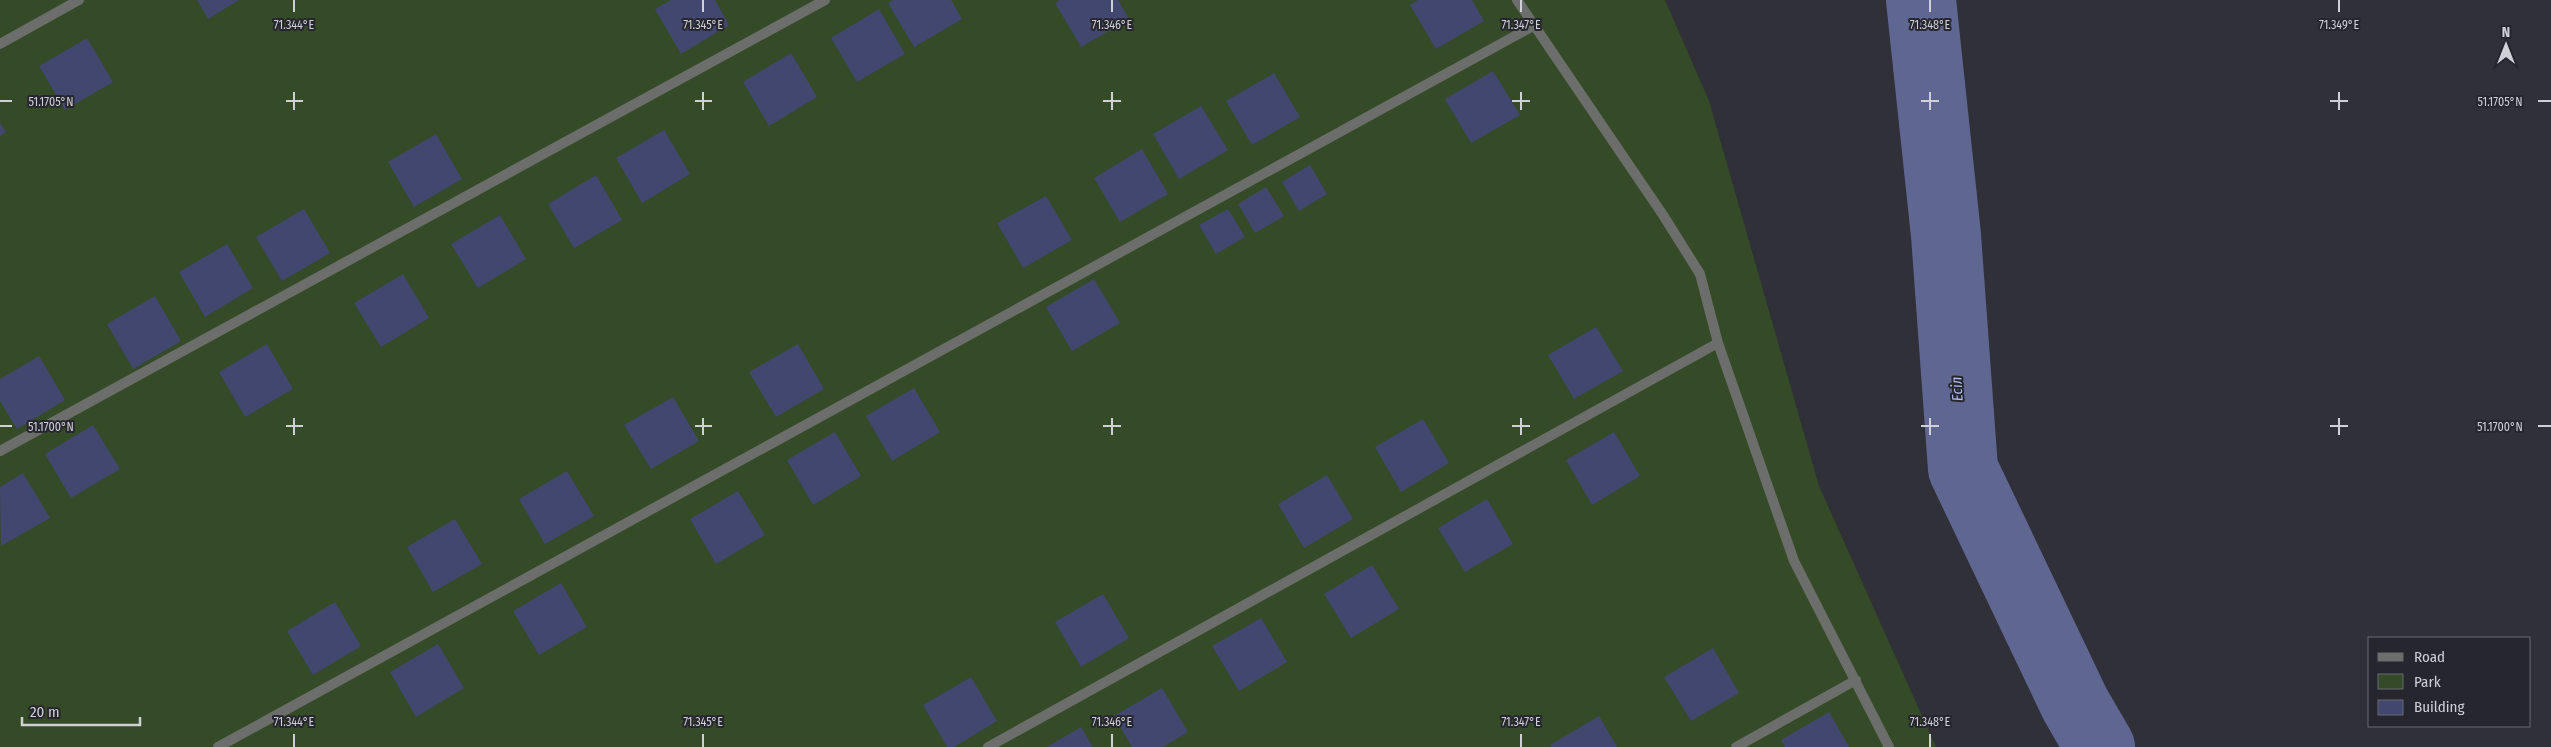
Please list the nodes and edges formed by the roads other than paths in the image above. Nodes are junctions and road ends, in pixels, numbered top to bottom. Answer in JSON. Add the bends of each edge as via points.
{"nodes":[{"id":1,"x":79,"y":0,"type":"edge"},
{"id":2,"x":825,"y":0,"type":"edge"},
{"id":3,"x":1517,"y":0,"type":"edge"},
{"id":4,"x":1533,"y":26,"type":"junction"},
{"id":5,"x":0,"y":44,"type":"edge"},
{"id":6,"x":1718,"y":342,"type":"junction"},
{"id":7,"x":0,"y":450,"type":"edge"},
{"id":8,"x":1856,"y":680,"type":"junction"},
{"id":9,"x":218,"y":747,"type":"edge"},
{"id":10,"x":988,"y":747,"type":"edge"},
{"id":11,"x":1736,"y":747,"type":"edge"},
{"id":12,"x":1889,"y":747,"type":"edge"}],
"edges":[{"from":1,"to":5,"type":"street"},
{"from":2,"to":7,"type":"street"},
{"from":3,"to":4,"type":"street"},
{"from":4,"to":6,"type":"street","via":[[1700,274]]},
{"from":4,"to":9,"type":"street"},
{"from":6,"to":8,"type":"street","via":[[1794,561]]},
{"from":6,"to":10,"type":"street"},
{"from":8,"to":11,"type":"street"},
{"from":8,"to":12,"type":"street"}]}
